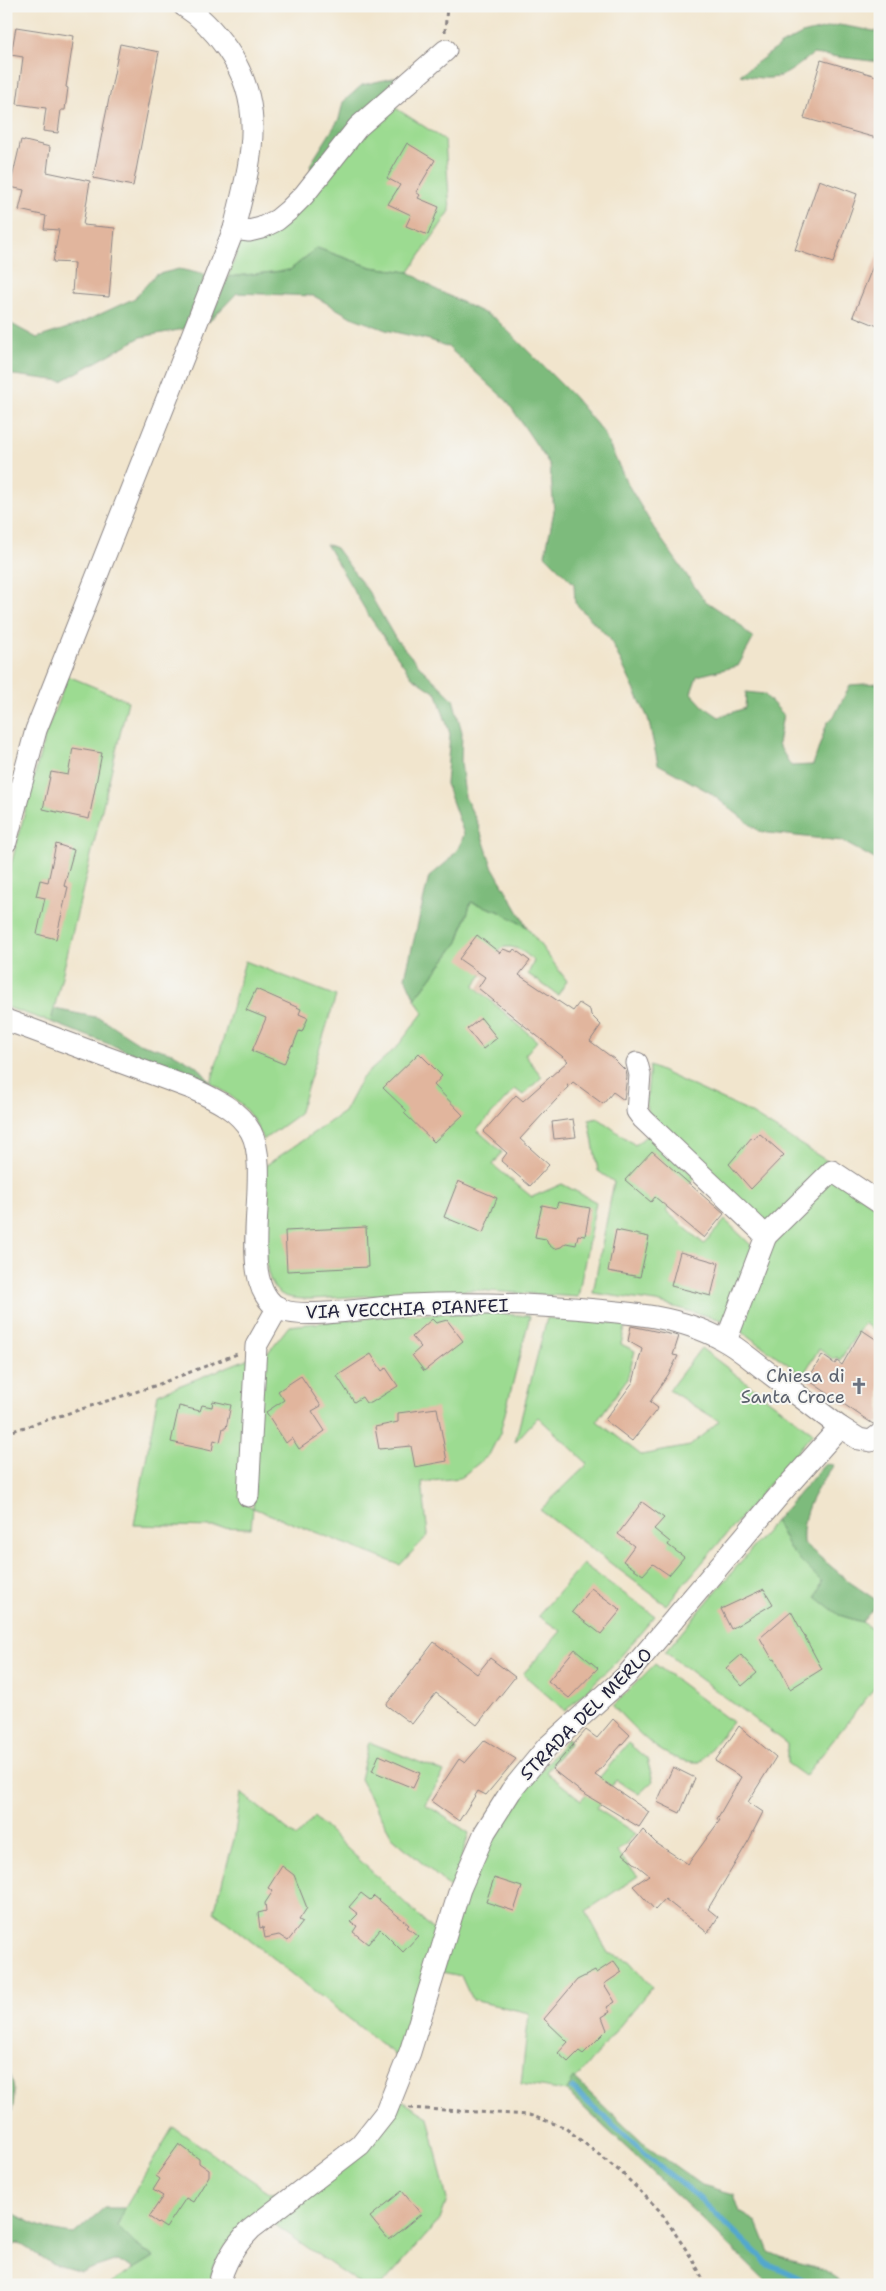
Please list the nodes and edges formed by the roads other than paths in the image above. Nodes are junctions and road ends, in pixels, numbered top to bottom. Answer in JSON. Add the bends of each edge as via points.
{"nodes":[{"id":1,"x":184,"y":6,"type":"edge"},
{"id":2,"x":446,"y":50,"type":"road end"},
{"id":3,"x":234,"y":229,"type":"junction"},
{"id":4,"x":6,"y":842,"type":"edge"},
{"id":5,"x":6,"y":1020,"type":"edge"},
{"id":6,"x":637,"y":1063,"type":"dead end"},
{"id":7,"x":880,"y":1203,"type":"edge"},
{"id":8,"x":766,"y":1236,"type":"junction"},
{"id":9,"x":278,"y":1307,"type":"junction"},
{"id":10,"x":726,"y":1341,"type":"junction"},
{"id":11,"x":840,"y":1427,"type":"junction"},
{"id":12,"x":880,"y":1434,"type":"edge"},
{"id":13,"x":248,"y":1496,"type":"dead end"},
{"id":14,"x":219,"y":2285,"type":"edge"}],
"edges":[{"from":1,"to":3,"type":"street","via":[[199,16],[222,41],[244,79],[251,100],[253,141]]},
{"from":2,"to":3,"type":"street","via":[[358,127],[290,210],[261,228],[249,231]]},
{"from":3,"to":4,"type":"street","via":[[36,730]]},
{"from":5,"to":9,"type":"street","via":[[193,1089],[237,1115],[251,1133],[258,1155],[258,1274],[264,1293]]},
{"from":6,"to":8,"type":"street","via":[[640,1075],[637,1111]]},
{"from":7,"to":8,"type":"street","via":[[832,1171]]},
{"from":8,"to":10,"type":"street"},
{"from":9,"to":10,"type":"street","name":"VIA VECCHIA PIANFEI","via":[[305,1314],[457,1303],[583,1309],[654,1317],[695,1328]]},
{"from":9,"to":13,"type":"street","via":[[256,1346]]},
{"from":10,"to":11,"type":"street","name":"VIA VECCHIA PIANFEI"},
{"from":11,"to":12,"type":"street","via":[[859,1439],[871,1441]]},
{"from":11,"to":14,"type":"street","name":"STRADA DEL MERLO","via":[[626,1676],[547,1747],[511,1791],[474,1853],[460,1889],[391,2104],[360,2145],[244,2236],[228,2258]]}]}
